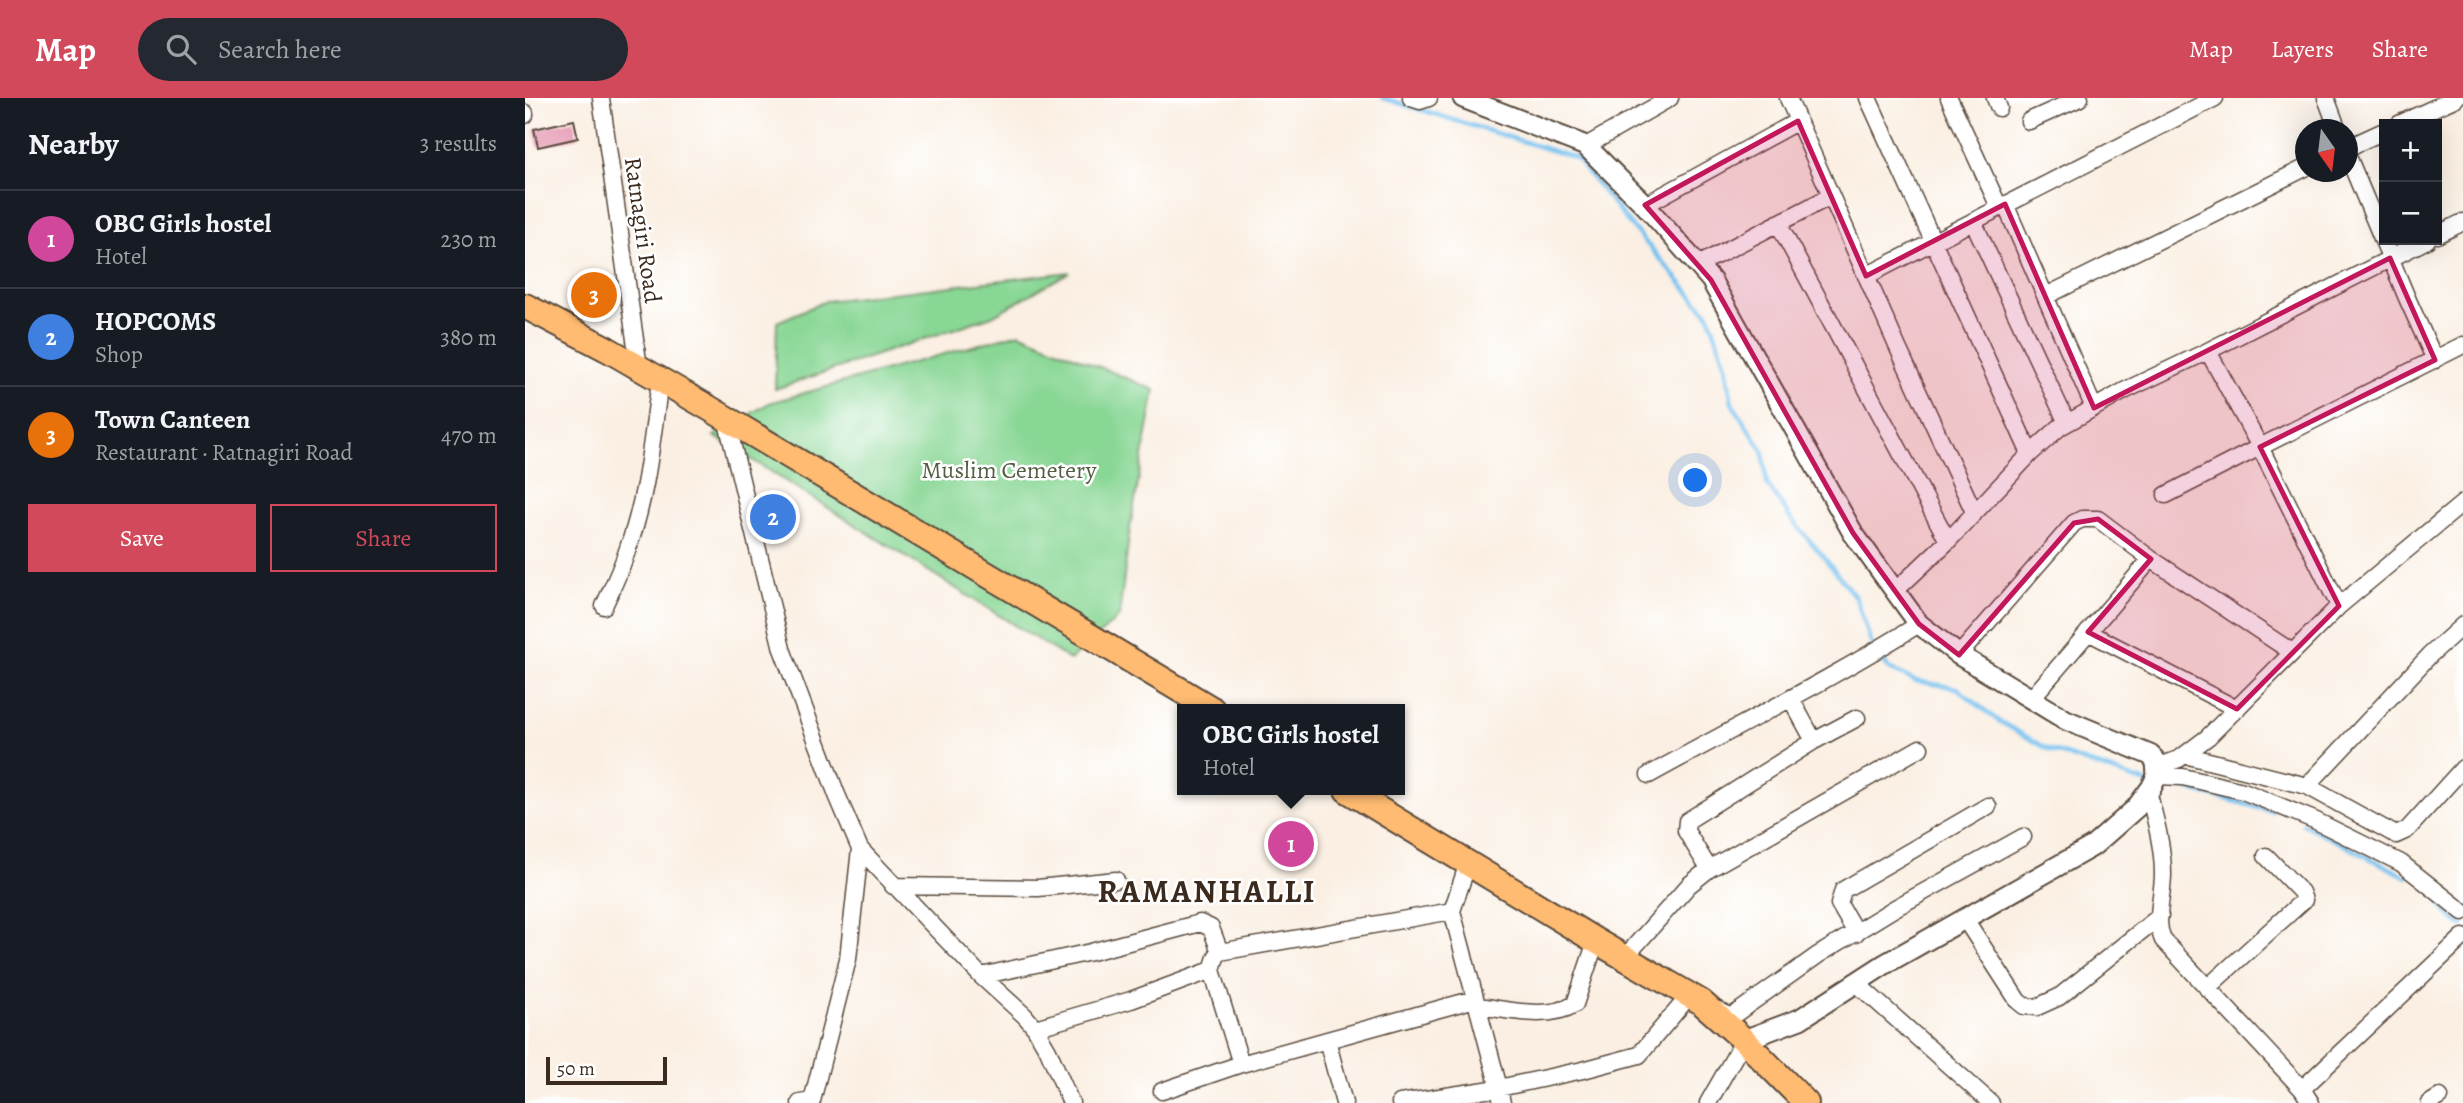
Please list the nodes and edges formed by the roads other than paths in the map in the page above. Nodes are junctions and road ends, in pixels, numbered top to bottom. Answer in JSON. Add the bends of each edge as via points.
{"nodes":[{"id":1,"x":601,"y":98,"type":"edge"},
{"id":2,"x":1411,"y":98,"type":"edge"},
{"id":3,"x":1429,"y":98,"type":"edge"},
{"id":4,"x":1463,"y":98,"type":"edge"},
{"id":5,"x":1670,"y":98,"type":"edge"},
{"id":6,"x":1788,"y":98,"type":"edge"},
{"id":7,"x":1868,"y":98,"type":"edge"},
{"id":8,"x":1949,"y":98,"type":"edge"},
{"id":9,"x":2080,"y":98,"type":"edge"},
{"id":10,"x":2215,"y":98,"type":"edge"},
{"id":11,"x":2326,"y":98,"type":"edge"},
{"id":12,"x":2456,"y":98,"type":"edge"},
{"id":13,"x":2334,"y":119,"type":"edge"},
{"id":14,"x":2410,"y":119,"type":"edge"},
{"id":15,"x":1798,"y":121,"type":"junction"},
{"id":16,"x":2029,"y":121,"type":"dead end"},
{"id":17,"x":2379,"y":133,"type":"edge"},
{"id":18,"x":2358,"y":143,"type":"edge"},
{"id":19,"x":1586,"y":146,"type":"junction"},
{"id":20,"x":2295,"y":173,"type":"edge"},
{"id":21,"x":2358,"y":181,"type":"edge"},
{"id":22,"x":1831,"y":196,"type":"junction"},
{"id":23,"x":1645,"y":205,"type":"junction"},
{"id":24,"x":2002,"y":205,"type":"junction"},
{"id":25,"x":1973,"y":221,"type":"junction"},
{"id":26,"x":2463,"y":222,"type":"edge"},
{"id":27,"x":1778,"y":223,"type":"junction"},
{"id":28,"x":2442,"y":232,"type":"edge"},
{"id":29,"x":1933,"y":242,"type":"junction"},
{"id":30,"x":2417,"y":245,"type":"edge"},
{"id":31,"x":2390,"y":258,"type":"junction"},
{"id":32,"x":1698,"y":265,"type":"junction"},
{"id":33,"x":1866,"y":276,"type":"junction"},
{"id":34,"x":2046,"y":296,"type":"junction"},
{"id":35,"x":525,"y":306,"type":"edge"},
{"id":36,"x":2463,"y":345,"type":"edge"},
{"id":37,"x":2208,"y":351,"type":"junction"},
{"id":38,"x":2435,"y":360,"type":"junction"},
{"id":39,"x":649,"y":375,"type":"junction"},
{"id":40,"x":2094,"y":408,"type":"junction"},
{"id":41,"x":726,"y":418,"type":"junction"},
{"id":42,"x":2067,"y":423,"type":"junction"},
{"id":43,"x":2260,"y":447,"type":"junction"},
{"id":44,"x":2030,"y":454,"type":"junction"},
{"id":45,"x":2165,"y":495,"type":"dead end"},
{"id":46,"x":2463,"y":503,"type":"edge"},
{"id":47,"x":1974,"y":512,"type":"junction"},
{"id":48,"x":1948,"y":541,"type":"junction"},
{"id":49,"x":2151,"y":559,"type":"junction"},
{"id":50,"x":1894,"y":592,"type":"junction"},
{"id":51,"x":604,"y":606,"type":"dead end"},
{"id":52,"x":2339,"y":606,"type":"junction"},
{"id":53,"x":1919,"y":624,"type":"junction"},
{"id":54,"x":2463,"y":625,"type":"edge"},
{"id":55,"x":2088,"y":632,"type":"junction"},
{"id":56,"x":2293,"y":652,"type":"junction"},
{"id":57,"x":1959,"y":656,"type":"junction"},
{"id":58,"x":1791,"y":699,"type":"junction"},
{"id":59,"x":2031,"y":699,"type":"junction"},
{"id":60,"x":1204,"y":704,"type":"edge"},
{"id":61,"x":2237,"y":709,"type":"junction"},
{"id":62,"x":1857,"y":718,"type":"dead end"},
{"id":63,"x":1814,"y":741,"type":"junction"},
{"id":64,"x":1920,"y":748,"type":"dead end"},
{"id":65,"x":2185,"y":755,"type":"junction"},
{"id":66,"x":2463,"y":768,"type":"edge"},
{"id":67,"x":1649,"y":775,"type":"dead end"},
{"id":68,"x":2154,"y":780,"type":"junction"},
{"id":69,"x":2307,"y":786,"type":"junction"},
{"id":70,"x":1355,"y":795,"type":"edge"},
{"id":71,"x":1988,"y":806,"type":"dead end"},
{"id":72,"x":2023,"y":837,"type":"dead end"},
{"id":73,"x":860,"y":849,"type":"junction"},
{"id":74,"x":2266,"y":856,"type":"dead end"},
{"id":75,"x":1468,"y":863,"type":"junction"},
{"id":76,"x":1709,"y":869,"type":"junction"},
{"id":77,"x":1117,"y":880,"type":"dead end"},
{"id":78,"x":893,"y":886,"type":"junction"},
{"id":79,"x":1452,"y":911,"type":"junction"},
{"id":80,"x":2463,"y":912,"type":"edge"},
{"id":81,"x":2160,"y":916,"type":"junction"},
{"id":82,"x":1965,"y":919,"type":"junction"},
{"id":83,"x":1856,"y":933,"type":"junction"},
{"id":84,"x":2463,"y":937,"type":"edge"},
{"id":85,"x":1599,"y":943,"type":"junction"},
{"id":86,"x":1220,"y":952,"type":"junction"},
{"id":87,"x":1212,"y":970,"type":"junction"},
{"id":88,"x":981,"y":976,"type":"junction"},
{"id":89,"x":1855,"y":982,"type":"junction"},
{"id":90,"x":2207,"y":988,"type":"junction"},
{"id":91,"x":1695,"y":999,"type":"junction"},
{"id":92,"x":1476,"y":1002,"type":"junction"},
{"id":93,"x":1035,"y":1028,"type":"junction"},
{"id":94,"x":1327,"y":1040,"type":"junction"},
{"id":95,"x":1744,"y":1040,"type":"junction"},
{"id":96,"x":1241,"y":1064,"type":"junction"},
{"id":97,"x":1162,"y":1091,"type":"dead end"},
{"id":98,"x":1501,"y":1095,"type":"edge"},
{"id":99,"x":2306,"y":1096,"type":"edge"},
{"id":100,"x":800,"y":1103,"type":"edge"},
{"id":101,"x":1070,"y":1103,"type":"edge"},
{"id":102,"x":1344,"y":1103,"type":"edge"},
{"id":103,"x":1400,"y":1103,"type":"edge"},
{"id":104,"x":1708,"y":1103,"type":"edge"},
{"id":105,"x":1806,"y":1103,"type":"edge"},
{"id":106,"x":1991,"y":1103,"type":"edge"}],
"edges":[{"from":1,"to":39,"type":"street","name":"Ratnagiri Road"},
{"from":2,"to":3,"type":"street"},
{"from":4,"to":19,"type":"street"},
{"from":5,"to":19,"type":"street"},
{"from":6,"to":15,"type":"street"},
{"from":7,"to":29,"type":"street"},
{"from":8,"to":24,"type":"street"},
{"from":9,"to":16,"type":"street"},
{"from":10,"to":24,"type":"street"},
{"from":11,"to":13,"type":"street"},
{"from":12,"to":14,"type":"street"},
{"from":15,"to":22,"type":"street"},
{"from":15,"to":23,"type":"street"},
{"from":17,"to":18,"type":"street"},
{"from":19,"to":23,"type":"street"},
{"from":20,"to":34,"type":"street"},
{"from":21,"to":31,"type":"street"},
{"from":22,"to":27,"type":"street"},
{"from":22,"to":33,"type":"street"},
{"from":23,"to":32,"type":"street"},
{"from":24,"to":25,"type":"street"},
{"from":24,"to":34,"type":"street"},
{"from":25,"to":29,"type":"street"},
{"from":25,"to":42,"type":"street"},
{"from":26,"to":28,"type":"street"},
{"from":27,"to":32,"type":"street"},
{"from":27,"to":48,"type":"street"},
{"from":29,"to":33,"type":"street"},
{"from":29,"to":44,"type":"street"},
{"from":30,"to":31,"type":"street"},
{"from":31,"to":37,"type":"street"},
{"from":31,"to":38,"type":"street"},
{"from":32,"to":50,"type":"street","via":[[1711,279],[1853,533]]},
{"from":33,"to":47,"type":"street"},
{"from":34,"to":40,"type":"street"},
{"from":35,"to":39,"type":"main road"},
{"from":36,"to":38,"type":"street"},
{"from":37,"to":40,"type":"street"},
{"from":37,"to":43,"type":"street"},
{"from":38,"to":43,"type":"street"},
{"from":39,"to":41,"type":"main road"},
{"from":39,"to":51,"type":"street","name":"Ratnagiri Road","via":[[646,479],[628,550]]},
{"from":40,"to":42,"type":"street"},
{"from":41,"to":60,"type":"main road"},
{"from":41,"to":73,"type":"street","via":[[782,649]]},
{"from":42,"to":44,"type":"street"},
{"from":43,"to":45,"type":"street"},
{"from":43,"to":52,"type":"street"},
{"from":44,"to":47,"type":"street"},
{"from":46,"to":52,"type":"street"},
{"from":47,"to":48,"type":"street"},
{"from":48,"to":50,"type":"street"},
{"from":49,"to":55,"type":"street"},
{"from":49,"to":56,"type":"street"},
{"from":49,"to":57,"type":"street","via":[[2098,519],[2074,523]]},
{"from":50,"to":53,"type":"street"},
{"from":52,"to":56,"type":"street"},
{"from":53,"to":57,"type":"street"},
{"from":53,"to":58,"type":"street"},
{"from":54,"to":69,"type":"street"},
{"from":55,"to":59,"type":"street"},
{"from":55,"to":61,"type":"street"},
{"from":56,"to":61,"type":"street"},
{"from":57,"to":59,"type":"street"},
{"from":58,"to":63,"type":"street"},
{"from":58,"to":67,"type":"street"},
{"from":59,"to":68,"type":"street","via":[[2066,720],[2150,755],[2156,761]]},
{"from":61,"to":65,"type":"street"},
{"from":62,"to":63,"type":"street"},
{"from":63,"to":76,"type":"street","via":[[1687,821],[1686,831]]},
{"from":64,"to":76,"type":"street"},
{"from":65,"to":68,"type":"street"},
{"from":65,"to":69,"type":"street"},
{"from":66,"to":69,"type":"street","via":[[2407,830],[2396,835]]},
{"from":68,"to":80,"type":"street","via":[[2183,777],[2243,791],[2313,820],[2402,863]]},
{"from":68,"to":81,"type":"street","via":[[2163,872]]},
{"from":68,"to":82,"type":"street","via":[[2136,808],[2093,846]]},
{"from":70,"to":75,"type":"main road"},
{"from":71,"to":83,"type":"street","via":[[1843,890],[1839,904]]},
{"from":72,"to":83,"type":"street"},
{"from":73,"to":78,"type":"street"},
{"from":73,"to":100,"type":"street","via":[[848,959],[812,1101]]},
{"from":74,"to":90,"type":"street","via":[[2304,900]]},
{"from":75,"to":79,"type":"street"},
{"from":75,"to":85,"type":"main road"},
{"from":76,"to":85,"type":"street","via":[[1626,956]]},
{"from":77,"to":78,"type":"street","via":[[1038,888]]},
{"from":78,"to":88,"type":"street"},
{"from":79,"to":86,"type":"street"},
{"from":79,"to":92,"type":"street"},
{"from":81,"to":82,"type":"street","via":[[2059,998],[2037,1007],[2018,1001]]},
{"from":81,"to":90,"type":"street","via":[[2163,940]]},
{"from":82,"to":89,"type":"street"},
{"from":83,"to":91,"type":"street","via":[[1731,1017]]},
{"from":84,"to":99,"type":"street"},
{"from":85,"to":91,"type":"main road"},
{"from":85,"to":92,"type":"street","via":[[1575,1004],[1567,1009],[1539,1012]]},
{"from":86,"to":87,"type":"street"},
{"from":86,"to":88,"type":"street","via":[[1210,928],[1200,923]]},
{"from":87,"to":93,"type":"street"},
{"from":87,"to":96,"type":"street"},
{"from":88,"to":93,"type":"street"},
{"from":89,"to":95,"type":"street","via":[[1800,1019]]},
{"from":89,"to":106,"type":"street"},
{"from":90,"to":99,"type":"street"},
{"from":91,"to":95,"type":"main road"},
{"from":91,"to":98,"type":"street","via":[[1639,1055]]},
{"from":92,"to":94,"type":"street"},
{"from":92,"to":98,"type":"street"},
{"from":93,"to":101,"type":"street"},
{"from":94,"to":96,"type":"street"},
{"from":94,"to":102,"type":"street"},
{"from":95,"to":104,"type":"street"},
{"from":95,"to":105,"type":"main road"},
{"from":96,"to":97,"type":"street"},
{"from":98,"to":103,"type":"street"}]}
